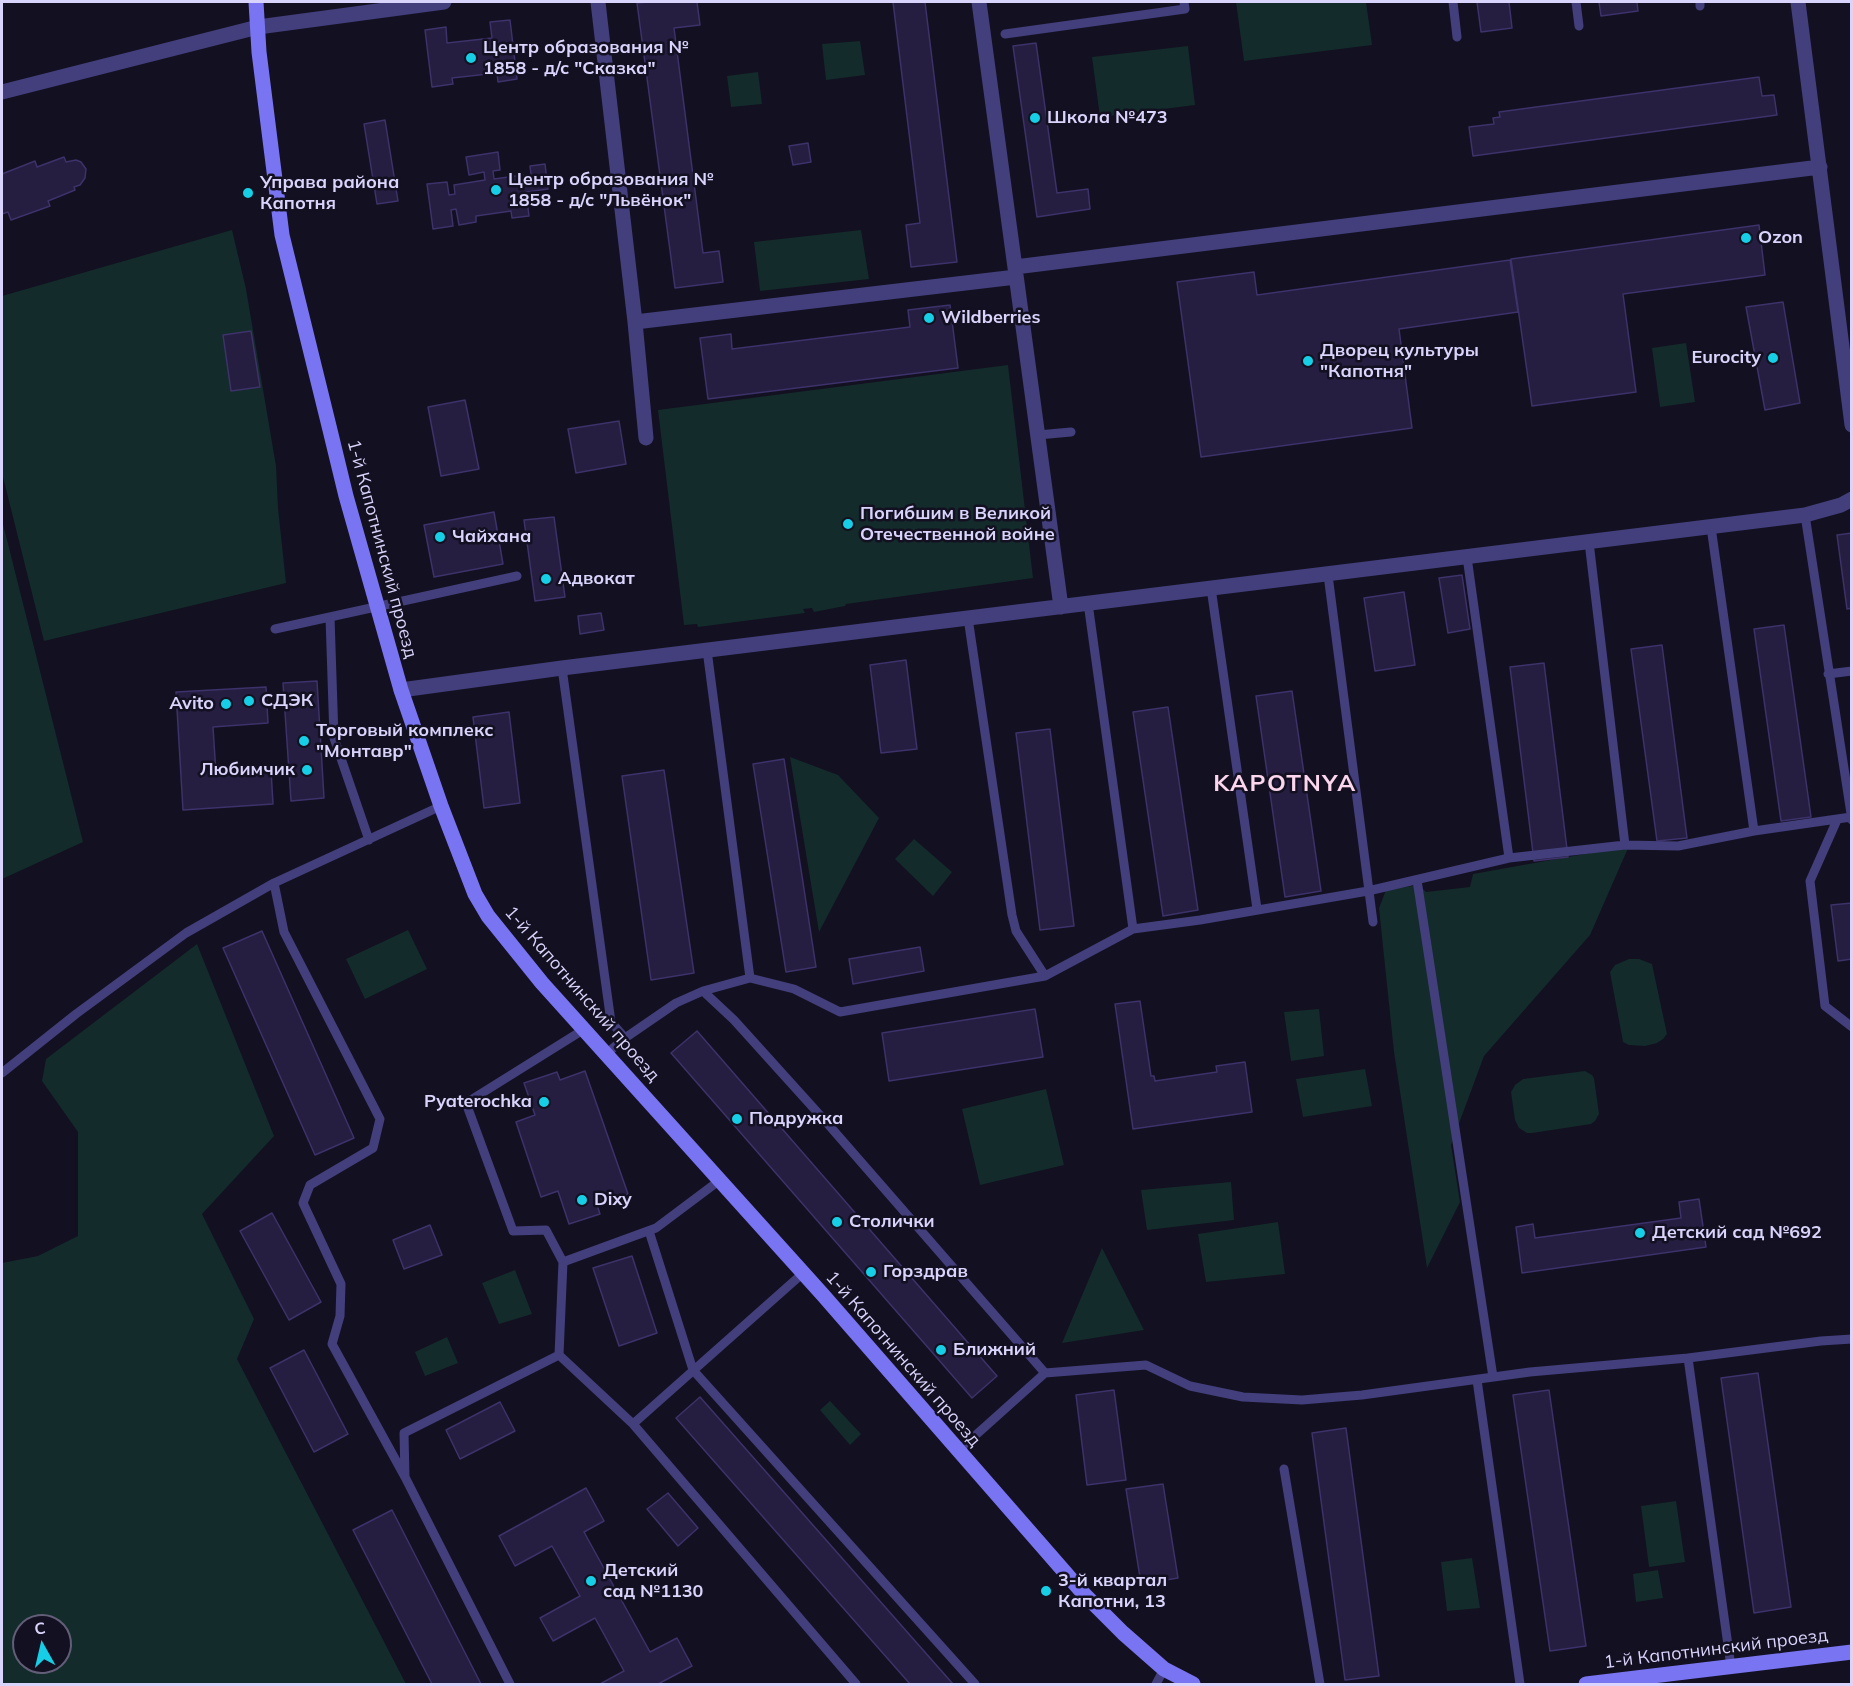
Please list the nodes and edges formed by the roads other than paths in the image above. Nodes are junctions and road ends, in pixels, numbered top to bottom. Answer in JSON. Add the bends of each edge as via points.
{"nodes":[{"id":1,"x":256,"y":2,"type":"edge"},
{"id":2,"x":444,"y":2,"type":"edge"},
{"id":3,"x":597,"y":2,"type":"edge"},
{"id":4,"x":979,"y":2,"type":"edge"},
{"id":5,"x":1184,"y":2,"type":"edge"},
{"id":6,"x":1453,"y":2,"type":"edge"},
{"id":7,"x":1576,"y":2,"type":"edge"},
{"id":8,"x":1798,"y":2,"type":"edge"},
{"id":9,"x":1579,"y":26,"type":"dead end"},
{"id":10,"x":258,"y":27,"type":"junction"},
{"id":11,"x":1005,"y":34,"type":"dead end"},
{"id":12,"x":1457,"y":37,"type":"dead end"},
{"id":13,"x":2,"y":92,"type":"edge"},
{"id":14,"x":1820,"y":167,"type":"junction"},
{"id":15,"x":1015,"y":272,"type":"junction"},
{"id":16,"x":1845,"y":316,"type":"edge"},
{"id":17,"x":635,"y":322,"type":"junction"},
{"id":18,"x":1851,"y":425,"type":"edge"},
{"id":19,"x":1071,"y":432,"type":"dead end"},
{"id":20,"x":1038,"y":435,"type":"junction"},
{"id":21,"x":646,"y":438,"type":"dead end"},
{"id":22,"x":1851,"y":499,"type":"edge"},
{"id":23,"x":1805,"y":515,"type":"junction"},
{"id":24,"x":1711,"y":527,"type":"junction"},
{"id":25,"x":1589,"y":542,"type":"junction"},
{"id":26,"x":1467,"y":557,"type":"junction"},
{"id":27,"x":1328,"y":575,"type":"junction"},
{"id":28,"x":517,"y":576,"type":"dead end"},
{"id":29,"x":1211,"y":588,"type":"junction"},
{"id":30,"x":1088,"y":603,"type":"junction"},
{"id":31,"x":377,"y":606,"type":"junction"},
{"id":32,"x":1061,"y":607,"type":"junction"},
{"id":33,"x":330,"y":617,"type":"junction"},
{"id":34,"x":968,"y":618,"type":"junction"},
{"id":35,"x":275,"y":629,"type":"dead end"},
{"id":36,"x":707,"y":650,"type":"junction"},
{"id":37,"x":562,"y":668,"type":"junction"},
{"id":38,"x":1851,"y":671,"type":"edge"},
{"id":39,"x":1828,"y":674,"type":"junction"},
{"id":40,"x":401,"y":690,"type":"junction"},
{"id":41,"x":1849,"y":792,"type":"edge"},
{"id":42,"x":441,"y":806,"type":"junction"},
{"id":43,"x":1851,"y":819,"type":"edge"},
{"id":44,"x":1836,"y":820,"type":"junction"},
{"id":45,"x":1754,"y":831,"type":"junction"},
{"id":46,"x":369,"y":840,"type":"junction"},
{"id":47,"x":1625,"y":845,"type":"junction"},
{"id":48,"x":1509,"y":858,"type":"junction"},
{"id":49,"x":1417,"y":880,"type":"junction"},
{"id":50,"x":274,"y":883,"type":"junction"},
{"id":51,"x":1368,"y":891,"type":"junction"},
{"id":52,"x":1257,"y":909,"type":"junction"},
{"id":53,"x":1373,"y":922,"type":"dead end"},
{"id":54,"x":1133,"y":929,"type":"junction"},
{"id":55,"x":1045,"y":976,"type":"junction"},
{"id":56,"x":750,"y":978,"type":"junction"},
{"id":57,"x":703,"y":991,"type":"junction"},
{"id":58,"x":1851,"y":1027,"type":"edge"},
{"id":59,"x":583,"y":1030,"type":"junction"},
{"id":60,"x":625,"y":1038,"type":"junction"},
{"id":61,"x":606,"y":1054,"type":"junction"},
{"id":62,"x":2,"y":1073,"type":"edge"},
{"id":63,"x":720,"y":1180,"type":"junction"},
{"id":64,"x":649,"y":1231,"type":"junction"},
{"id":65,"x":563,"y":1262,"type":"junction"},
{"id":66,"x":802,"y":1274,"type":"junction"},
{"id":67,"x":1851,"y":1339,"type":"edge"},
{"id":68,"x":559,"y":1355,"type":"junction"},
{"id":69,"x":1688,"y":1358,"type":"junction"},
{"id":70,"x":693,"y":1370,"type":"junction"},
{"id":71,"x":1045,"y":1373,"type":"junction"},
{"id":72,"x":1494,"y":1377,"type":"junction"},
{"id":73,"x":1477,"y":1380,"type":"junction"},
{"id":74,"x":633,"y":1424,"type":"junction"},
{"id":75,"x":958,"y":1451,"type":"junction"},
{"id":76,"x":1284,"y":1469,"type":"dead end"},
{"id":77,"x":405,"y":1477,"type":"junction"},
{"id":78,"x":1851,"y":1652,"type":"edge"},
{"id":79,"x":1731,"y":1667,"type":"junction"},
{"id":80,"x":1164,"y":1669,"type":"junction"},
{"id":81,"x":510,"y":1684,"type":"edge"},
{"id":82,"x":856,"y":1684,"type":"edge"},
{"id":83,"x":975,"y":1684,"type":"edge"},
{"id":84,"x":1156,"y":1684,"type":"edge"},
{"id":85,"x":1193,"y":1684,"type":"edge"},
{"id":86,"x":1320,"y":1684,"type":"edge"},
{"id":87,"x":1521,"y":1684,"type":"edge"},
{"id":88,"x":1586,"y":1684,"type":"edge"}],
"edges":[{"from":1,"to":10,"type":"street","name":"1-й Капотнинский проезд"},
{"from":2,"to":10,"type":"street"},
{"from":3,"to":17,"type":"street"},
{"from":4,"to":15,"type":"street"},
{"from":5,"to":11,"type":"lane","via":[[1185,9]]},
{"from":6,"to":12,"type":"lane"},
{"from":7,"to":9,"type":"lane"},
{"from":8,"to":14,"type":"street"},
{"from":10,"to":13,"type":"street"},
{"from":10,"to":31,"type":"street","name":"1-й Капотнинский проезд","via":[[282,235]]},
{"from":14,"to":15,"type":"street"},
{"from":14,"to":16,"type":"street"},
{"from":15,"to":17,"type":"street"},
{"from":15,"to":20,"type":"street"},
{"from":16,"to":18,"type":"street"},
{"from":17,"to":21,"type":"street"},
{"from":19,"to":20,"type":"lane"},
{"from":20,"to":32,"type":"street"},
{"from":22,"to":23,"type":"street"},
{"from":23,"to":24,"type":"street"},
{"from":23,"to":39,"type":"lane"},
{"from":24,"to":25,"type":"street"},
{"from":24,"to":45,"type":"lane"},
{"from":25,"to":26,"type":"street"},
{"from":25,"to":47,"type":"lane"},
{"from":26,"to":27,"type":"street"},
{"from":26,"to":48,"type":"lane"},
{"from":27,"to":29,"type":"street"},
{"from":27,"to":51,"type":"lane"},
{"from":28,"to":31,"type":"lane"},
{"from":29,"to":30,"type":"street"},
{"from":29,"to":52,"type":"lane"},
{"from":30,"to":32,"type":"street"},
{"from":30,"to":54,"type":"lane"},
{"from":31,"to":33,"type":"lane"},
{"from":31,"to":40,"type":"street","name":"1-й Капотнинский проезд"},
{"from":32,"to":34,"type":"street"},
{"from":33,"to":35,"type":"lane"},
{"from":33,"to":46,"type":"lane","via":[[334,738]]},
{"from":34,"to":36,"type":"street"},
{"from":34,"to":55,"type":"lane","via":[[1012,915],[1016,931]]},
{"from":36,"to":37,"type":"street"},
{"from":36,"to":56,"type":"lane"},
{"from":37,"to":40,"type":"street"},
{"from":37,"to":60,"type":"lane","via":[[611,1022]]},
{"from":38,"to":39,"type":"lane"},
{"from":39,"to":41,"type":"lane"},
{"from":40,"to":42,"type":"street","name":"1-й Капотнинский проезд"},
{"from":41,"to":43,"type":"lane"},
{"from":42,"to":46,"type":"lane"},
{"from":42,"to":59,"type":"street","name":"1-й Капотнинский проезд","via":[[466,875],[488,916]]},
{"from":43,"to":44,"type":"lane"},
{"from":44,"to":45,"type":"lane"},
{"from":44,"to":58,"type":"lane","via":[[1810,881],[1825,1006]]},
{"from":45,"to":47,"type":"lane","via":[[1678,846]]},
{"from":46,"to":50,"type":"lane"},
{"from":47,"to":48,"type":"lane"},
{"from":48,"to":49,"type":"lane"},
{"from":49,"to":51,"type":"lane"},
{"from":49,"to":72,"type":"lane"},
{"from":50,"to":62,"type":"lane","via":[[186,933]]},
{"from":50,"to":77,"type":"lane","via":[[284,932],[380,1119],[373,1148],[310,1185],[303,1203],[341,1284],[340,1316],[332,1344]]},
{"from":51,"to":52,"type":"lane"},
{"from":51,"to":53,"type":"lane"},
{"from":52,"to":54,"type":"lane"},
{"from":54,"to":55,"type":"lane"},
{"from":55,"to":56,"type":"lane","via":[[840,1012],[794,988]]},
{"from":56,"to":57,"type":"lane"},
{"from":57,"to":60,"type":"lane"},
{"from":57,"to":71,"type":"lane","via":[[827,1123]]},
{"from":59,"to":61,"type":"street","name":"1-й Капотнинский проезд"},
{"from":59,"to":65,"type":"lane","via":[[466,1103],[513,1231],[546,1230]]},
{"from":60,"to":61,"type":"lane"},
{"from":61,"to":63,"type":"street","name":"1-й Капотнинский проезд"},
{"from":63,"to":64,"type":"lane"},
{"from":63,"to":66,"type":"street","name":"1-й Капотнинский проезд"},
{"from":64,"to":65,"type":"lane"},
{"from":64,"to":70,"type":"lane"},
{"from":65,"to":68,"type":"lane"},
{"from":66,"to":70,"type":"lane"},
{"from":66,"to":75,"type":"street","name":"1-й Капотнинский проезд"},
{"from":67,"to":69,"type":"lane"},
{"from":68,"to":74,"type":"lane"},
{"from":68,"to":77,"type":"lane","via":[[404,1433]]},
{"from":69,"to":72,"type":"lane"},
{"from":69,"to":79,"type":"lane"},
{"from":70,"to":74,"type":"lane"},
{"from":70,"to":83,"type":"lane"},
{"from":71,"to":73,"type":"lane","via":[[1146,1365],[1191,1386],[1243,1397],[1302,1400]]},
{"from":71,"to":75,"type":"lane"},
{"from":72,"to":73,"type":"lane"},
{"from":73,"to":87,"type":"lane"},
{"from":74,"to":82,"type":"lane"},
{"from":75,"to":80,"type":"street","name":"1-й Капотнинский проезд","via":[[1083,1593]]},
{"from":76,"to":86,"type":"lane"},
{"from":77,"to":81,"type":"lane"},
{"from":78,"to":79,"type":"street","name":"1-й Капотнинский проезд"},
{"from":79,"to":88,"type":"street","name":"1-й Капотнинский проезд"},
{"from":80,"to":84,"type":"lane"},
{"from":80,"to":85,"type":"street","name":"1-й Капотнинский проезд"}]}
